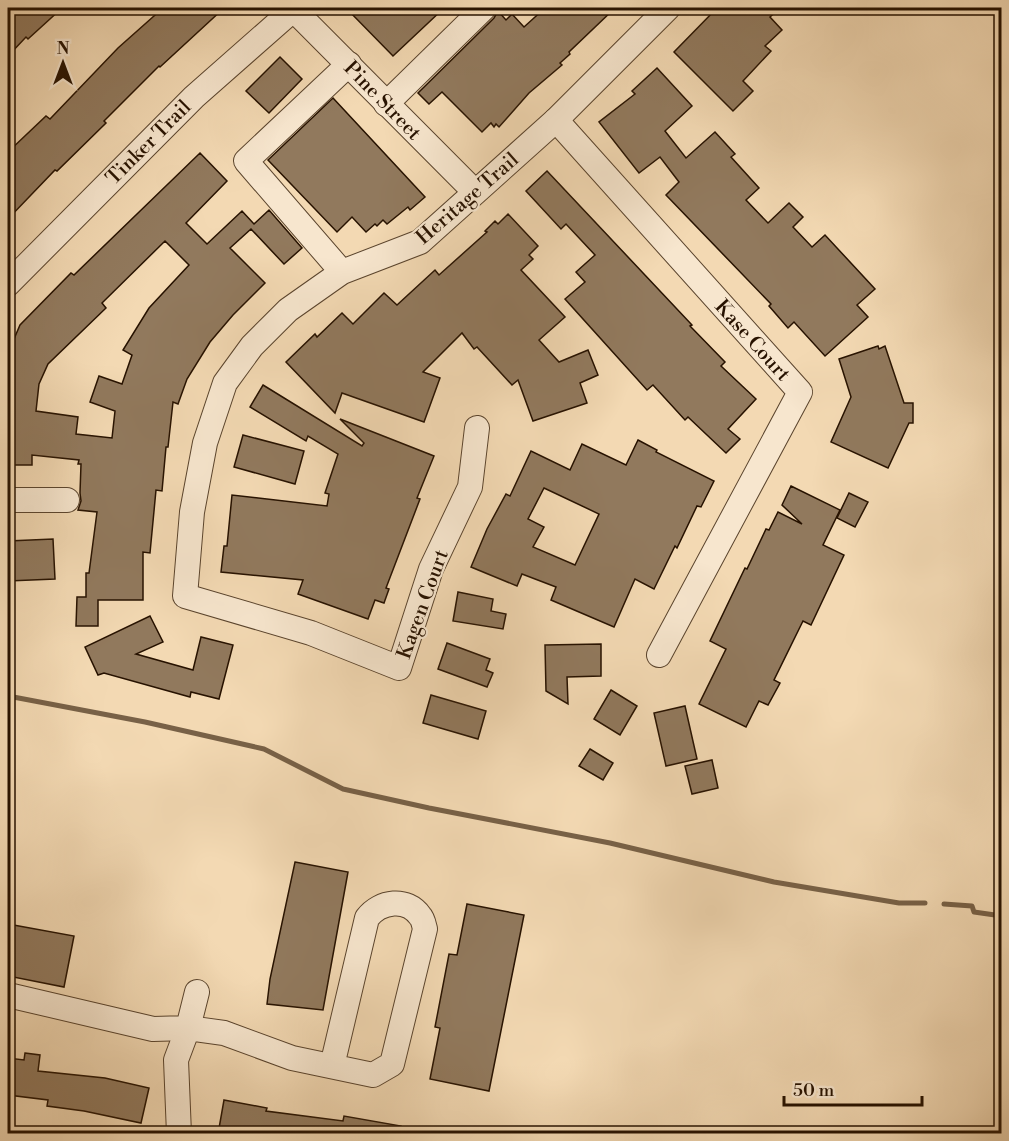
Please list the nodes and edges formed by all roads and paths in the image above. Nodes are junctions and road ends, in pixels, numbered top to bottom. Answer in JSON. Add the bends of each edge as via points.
{"nodes":[{"id":1,"x":294,"y":8,"type":"edge"},
{"id":2,"x":484,"y":8,"type":"edge"},
{"id":3,"x":668,"y":8,"type":"edge"},
{"id":4,"x":349,"y":64,"type":"junction"},
{"id":5,"x":386,"y":104,"type":"junction"},
{"id":6,"x":556,"y":120,"type":"junction"},
{"id":7,"x":475,"y":192,"type":"junction"},
{"id":8,"x":342,"y":272,"type":"junction"},
{"id":9,"x":8,"y":284,"type":"edge"},
{"id":10,"x":477,"y":428,"type":"dead end"},
{"id":11,"x":8,"y":500,"type":"edge"},
{"id":12,"x":67,"y":500,"type":"dead end"},
{"id":13,"x":185,"y":596,"type":"joint"},
{"id":14,"x":658,"y":655,"type":"dead end"},
{"id":15,"x":197,"y":992,"type":"dead end"},
{"id":16,"x":8,"y":995,"type":"edge"},
{"id":17,"x":188,"y":1028,"type":"junction"},
{"id":18,"x":332,"y":1066,"type":"junction"},
{"id":19,"x":179,"y":1134,"type":"edge"}],
"edges":[{"from":1,"to":4,"type":"street","name":"Pine Street"},
{"from":1,"to":9,"type":"street","name":"Tinker Trail","via":[[194,97]]},
{"from":2,"to":5,"type":"street"},
{"from":3,"to":6,"type":"street","name":"Heritage Trail"},
{"from":4,"to":5,"type":"street","name":"Pine Street"},
{"from":4,"to":8,"type":"street","via":[[246,161]]},
{"from":5,"to":7,"type":"street","name":"Pine Street"},
{"from":6,"to":7,"type":"street","name":"Heritage Trail"},
{"from":6,"to":14,"type":"street","name":"Kase Court","via":[[800,392]]},
{"from":7,"to":8,"type":"street","name":"Heritage Trail","via":[[420,242]]},
{"from":8,"to":13,"type":"street","name":"Heritage Trail","via":[[288,310],[252,346],[225,383],[205,443],[194,501]]},
{"from":10,"to":13,"type":"street","name":"Kagen Court","via":[[470,487],[431,569],[399,668],[311,633]]},
{"from":11,"to":12,"type":"street"},
{"from":15,"to":17,"type":"street"},
{"from":16,"to":17,"type":"street","via":[[153,1029]]},
{"from":17,"to":18,"type":"street","via":[[224,1033],[292,1058]]},
{"from":17,"to":19,"type":"street","via":[[176,1060]]},
{"from":18,"to":18,"type":"street","via":[[373,1075],[392,1064],[425,929],[421,916],[409,906],[390,902],[373,909],[367,918]]}]}
